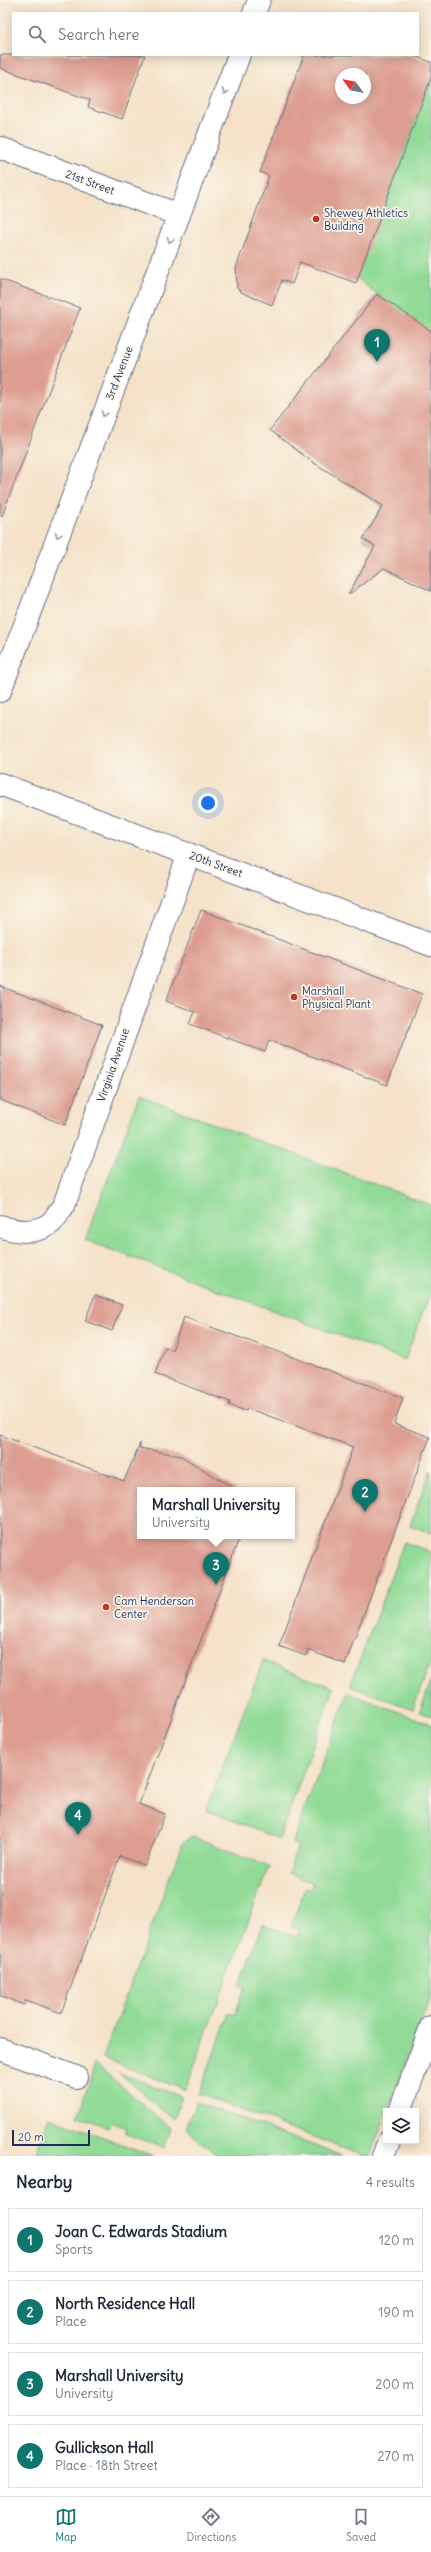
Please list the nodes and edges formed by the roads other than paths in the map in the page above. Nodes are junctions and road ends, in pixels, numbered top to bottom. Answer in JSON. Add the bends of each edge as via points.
{"nodes":[{"id":1,"x":259,"y":0,"type":"edge"},
{"id":2,"x":254,"y":12,"type":"edge"},
{"id":3,"x":239,"y":56,"type":"edge"},
{"id":4,"x":0,"y":148,"type":"edge"},
{"id":5,"x":179,"y":215,"type":"junction"},
{"id":6,"x":0,"y":691,"type":"edge"},
{"id":7,"x":0,"y":784,"type":"edge"},
{"id":8,"x":189,"y":854,"type":"junction"},
{"id":9,"x":431,"y":945,"type":"edge"},
{"id":10,"x":0,"y":1226,"type":"edge"},
{"id":11,"x":431,"y":2027,"type":"edge"},
{"id":12,"x":0,"y":2049,"type":"edge"},
{"id":13,"x":76,"y":2078,"type":"dead end"},
{"id":14,"x":401,"y":2108,"type":"edge"},
{"id":15,"x":387,"y":2144,"type":"edge"},
{"id":16,"x":383,"y":2156,"type":"edge"}],
"edges":[{"from":1,"to":2,"type":"main road"},
{"from":3,"to":5,"type":"main road","name":"3rd Avenue","one_way":true},
{"from":4,"to":5,"type":"main road","name":"21st Street"},
{"from":5,"to":6,"type":"main road","name":"3rd Avenue","one_way":true},
{"from":7,"to":8,"type":"main road","name":"20th Street"},
{"from":8,"to":9,"type":"main road","name":"20th Street"},
{"from":8,"to":10,"type":"main road","name":"Virginia Avenue","via":[[64,1204],[52,1222],[39,1229],[24,1231]]},
{"from":11,"to":14,"type":"main road"},
{"from":12,"to":13,"type":"main road"},
{"from":15,"to":16,"type":"main road"}]}
